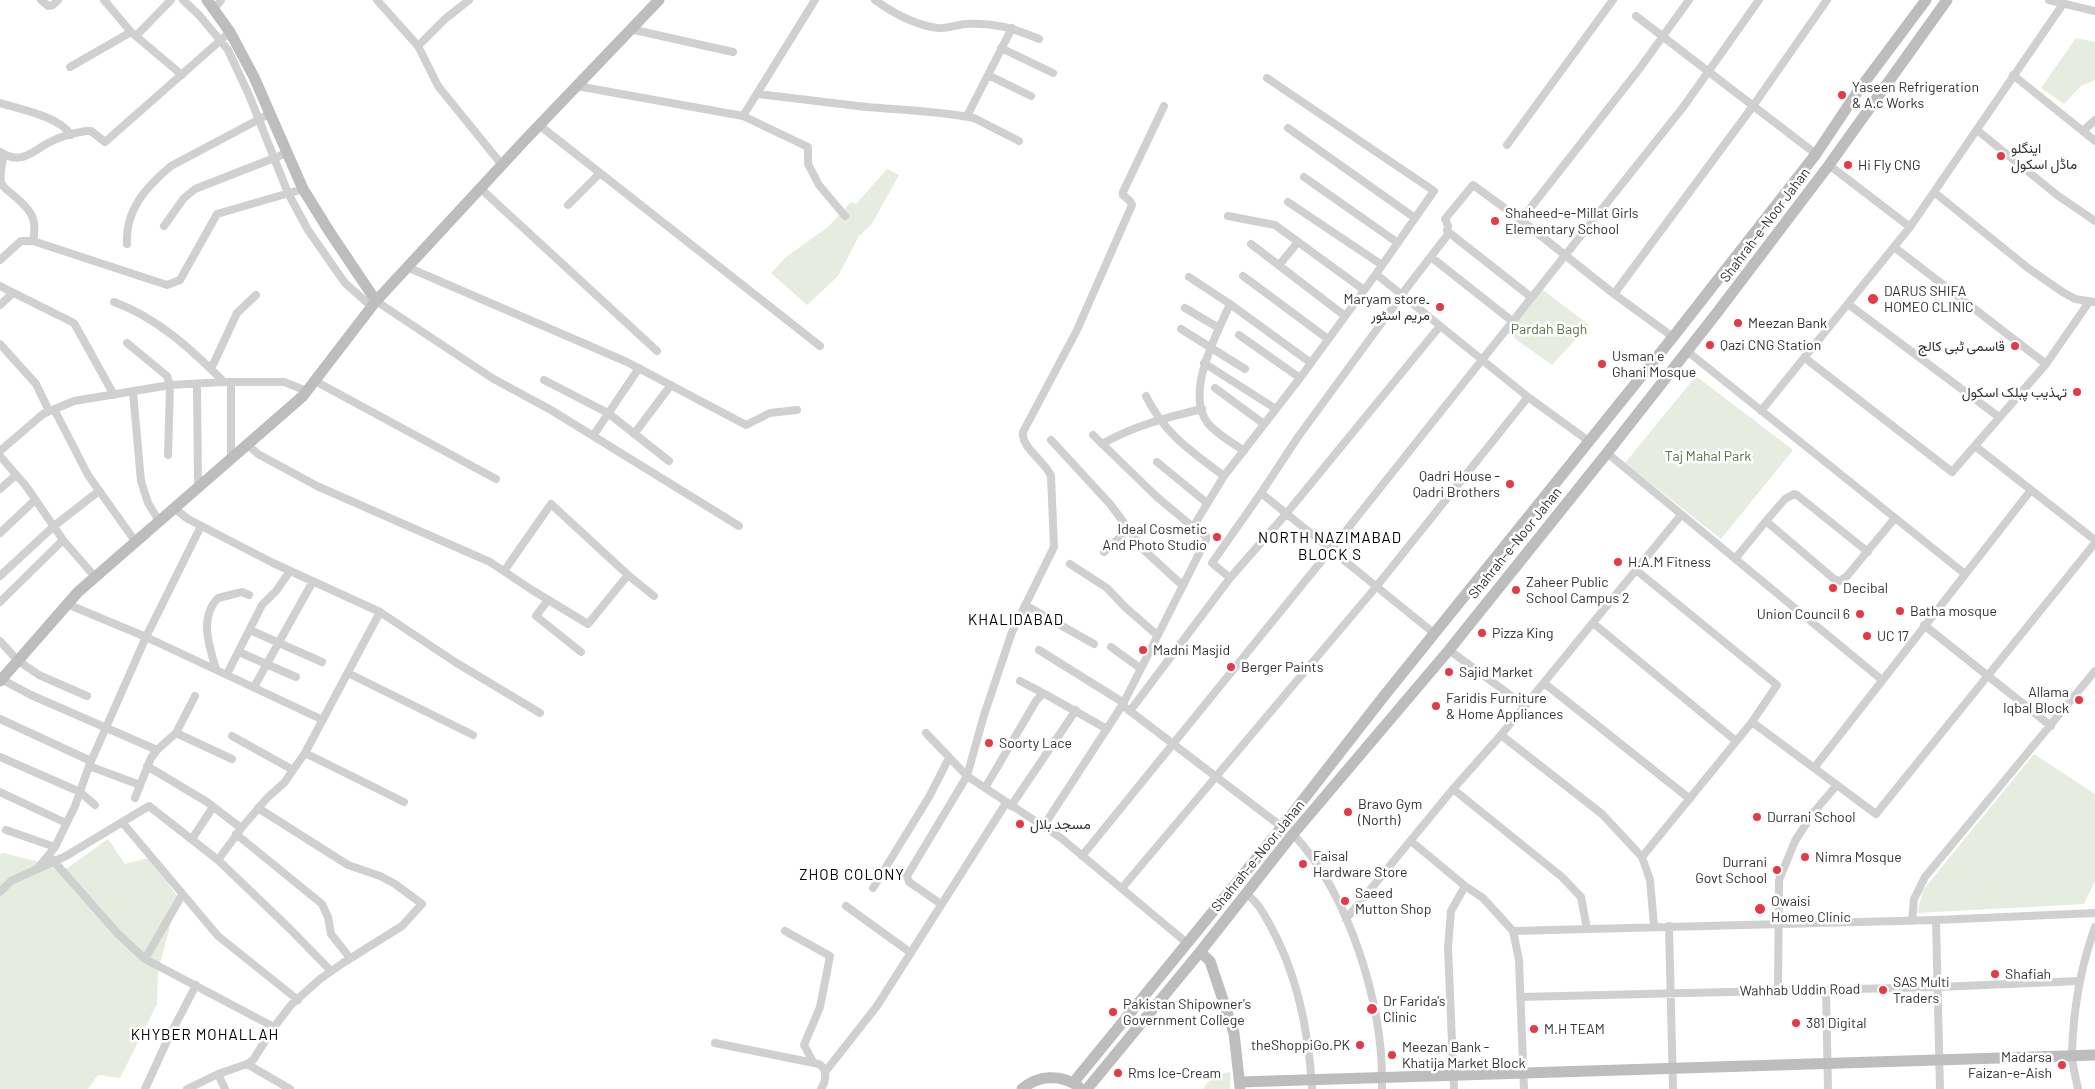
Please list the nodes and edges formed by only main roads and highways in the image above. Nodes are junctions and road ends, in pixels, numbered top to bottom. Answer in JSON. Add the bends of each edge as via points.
{"nodes":[{"id":1,"x":659,"y":0,"type":"edge"},
{"id":2,"x":1926,"y":0,"type":"edge"},
{"id":3,"x":1945,"y":1,"type":"edge"},
{"id":4,"x":214,"y":3,"type":"edge"},
{"id":5,"x":1858,"y":91,"type":"junction"},
{"id":6,"x":1874,"y":103,"type":"junction"},
{"id":7,"x":1727,"y":268,"type":"junction"},
{"id":8,"x":1742,"y":279,"type":"junction"},
{"id":9,"x":374,"y":304,"type":"junction"},
{"id":10,"x":1534,"y":512,"type":"junction"},
{"id":11,"x":1549,"y":524,"type":"junction"},
{"id":12,"x":1,"y":680,"type":"edge"},
{"id":13,"x":1200,"y":952,"type":"junction"},
{"id":14,"x":2095,"y":1055,"type":"edge"},
{"id":15,"x":1312,"y":1084,"type":"edge"},
{"id":16,"x":1240,"y":1085,"type":"edge"},
{"id":17,"x":1077,"y":1086,"type":"edge"},
{"id":18,"x":1022,"y":1089,"type":"edge"},
{"id":19,"x":1087,"y":1089,"type":"edge"}],
"edges":[{"from":1,"to":9,"type":"main road"},
{"from":2,"to":5,"type":"main road","name":"Shahrah-e-Noor Jahan"},
{"from":3,"to":6,"type":"main road","name":"Shahrah-e-Noor Jahan"},
{"from":4,"to":9,"type":"main road","via":[[270,113],[303,189]]},
{"from":5,"to":6,"type":"main road"},
{"from":5,"to":7,"type":"main road","name":"Shahrah-e-Noor Jahan","via":[[1816,154]]},
{"from":6,"to":8,"type":"main road","name":"Shahrah-e-Noor Jahan"},
{"from":7,"to":8,"type":"main road"},
{"from":7,"to":10,"type":"main road","name":"Shahrah-e-Noor Jahan"},
{"from":8,"to":11,"type":"main road","name":"Shahrah-e-Noor Jahan"},
{"from":9,"to":12,"type":"main road","via":[[307,391],[95,577]]},
{"from":10,"to":11,"type":"main road"},
{"from":10,"to":17,"type":"main road","name":"Shahrah-e-Noor Jahan","via":[[1186,943]]},
{"from":11,"to":13,"type":"main road","name":"Shahrah-e-Noor Jahan"},
{"from":13,"to":16,"type":"main road","via":[[1210,961],[1234,1033]]},
{"from":13,"to":19,"type":"main road","name":"Shahrah-e-Noor Jahan"},
{"from":14,"to":15,"type":"main road","via":[[1454,1074]]},
{"from":15,"to":16,"type":"main road"},
{"from":17,"to":18,"type":"main road","via":[[1062,1078],[1050,1077],[1038,1079]]}]}
